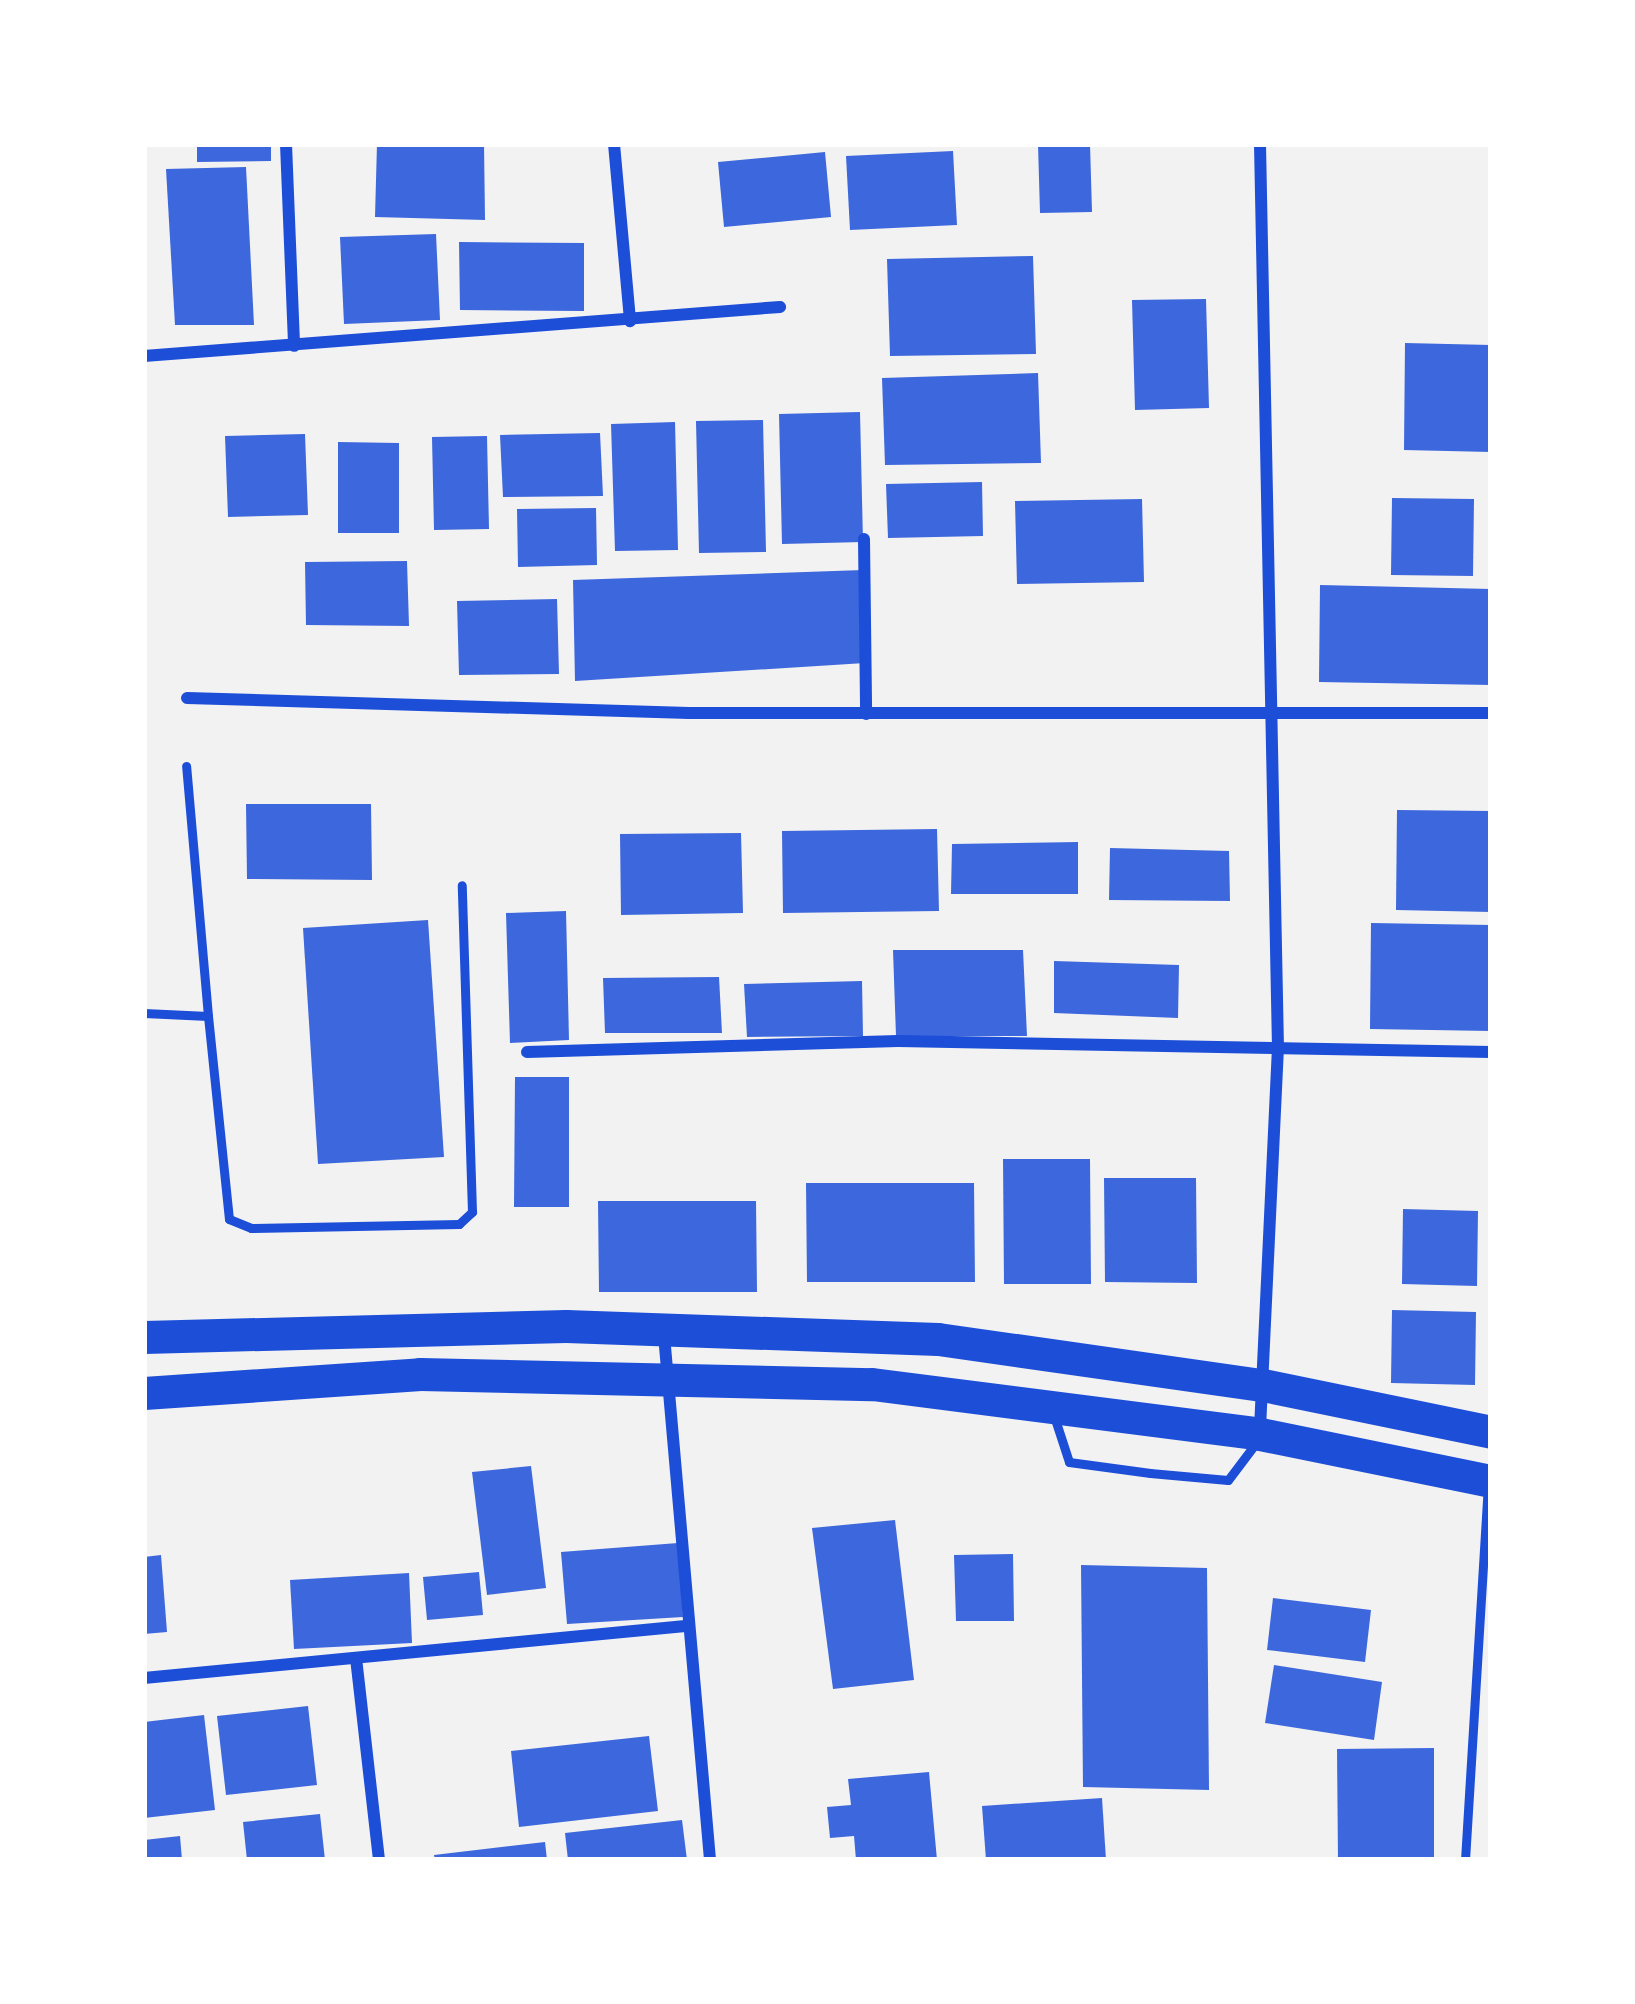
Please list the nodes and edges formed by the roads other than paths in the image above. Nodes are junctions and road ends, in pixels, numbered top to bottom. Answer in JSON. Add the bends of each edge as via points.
{"nodes":[{"id":1,"x":286,"y":144,"type":"edge"},
{"id":2,"x":614,"y":144,"type":"edge"},
{"id":3,"x":1260,"y":144,"type":"edge"},
{"id":4,"x":780,"y":307,"type":"dead end"},
{"id":5,"x":630,"y":321,"type":"junction"},
{"id":6,"x":294,"y":346,"type":"junction"},
{"id":7,"x":144,"y":356,"type":"edge"},
{"id":8,"x":864,"y":539,"type":"dead end"},
{"id":9,"x":188,"y":698,"type":"dead end"},
{"id":10,"x":1491,"y":713,"type":"edge"},
{"id":11,"x":866,"y":714,"type":"junction"},
{"id":12,"x":1273,"y":714,"type":"junction"},
{"id":13,"x":185,"y":766,"type":"dead end"},
{"id":14,"x":462,"y":885,"type":"dead end"},
{"id":15,"x":144,"y":1013,"type":"edge"},
{"id":16,"x":208,"y":1016,"type":"junction"},
{"id":17,"x":1277,"y":1047,"type":"junction"},
{"id":18,"x":527,"y":1052,"type":"dead end"},
{"id":19,"x":1491,"y":1052,"type":"edge"},
{"id":20,"x":663,"y":1328,"type":"junction"},
{"id":21,"x":144,"y":1337,"type":"edge"},
{"id":22,"x":668,"y":1375,"type":"junction"},
{"id":23,"x":1263,"y":1385,"type":"junction"},
{"id":24,"x":144,"y":1393,"type":"edge"},
{"id":25,"x":1055,"y":1409,"type":"junction"},
{"id":26,"x":1491,"y":1432,"type":"edge"},
{"id":27,"x":1260,"y":1434,"type":"junction"},
{"id":28,"x":1490,"y":1481,"type":"edge"},
{"id":29,"x":686,"y":1627,"type":"junction"},
{"id":30,"x":356,"y":1658,"type":"junction"},
{"id":31,"x":144,"y":1678,"type":"edge"},
{"id":32,"x":379,"y":1860,"type":"edge"},
{"id":33,"x":710,"y":1860,"type":"edge"},
{"id":34,"x":1465,"y":1860,"type":"edge"}],
"edges":[{"from":1,"to":6,"type":"street"},
{"from":2,"to":5,"type":"street"},
{"from":3,"to":12,"type":"street"},
{"from":4,"to":5,"type":"street"},
{"from":5,"to":6,"type":"street"},
{"from":6,"to":7,"type":"street"},
{"from":8,"to":11,"type":"street"},
{"from":9,"to":11,"type":"street"},
{"from":10,"to":12,"type":"street"},
{"from":11,"to":12,"type":"street"},
{"from":12,"to":17,"type":"street"},
{"from":13,"to":16,"type":"lane"},
{"from":14,"to":16,"type":"lane","via":[[472,1211],[459,1224],[251,1228],[229,1219]]},
{"from":15,"to":16,"type":"lane"},
{"from":17,"to":18,"type":"street"},
{"from":17,"to":19,"type":"street"},
{"from":17,"to":23,"type":"street"},
{"from":20,"to":21,"type":"highway"},
{"from":20,"to":22,"type":"street"},
{"from":20,"to":23,"type":"highway","via":[[938,1339]]},
{"from":22,"to":24,"type":"highway","via":[[420,1374]]},
{"from":22,"to":25,"type":"highway","via":[[872,1384]]},
{"from":22,"to":29,"type":"street"},
{"from":23,"to":26,"type":"highway"},
{"from":23,"to":27,"type":"street"},
{"from":25,"to":27,"type":"highway"},
{"from":25,"to":27,"type":"lane","via":[[1056,1446],[1070,1462],[1150,1473],[1228,1480],[1252,1461]]},
{"from":27,"to":28,"type":"highway"},
{"from":28,"to":34,"type":"lane"},
{"from":29,"to":30,"type":"street"},
{"from":29,"to":33,"type":"street"},
{"from":30,"to":31,"type":"street"},
{"from":30,"to":32,"type":"street"}]}
